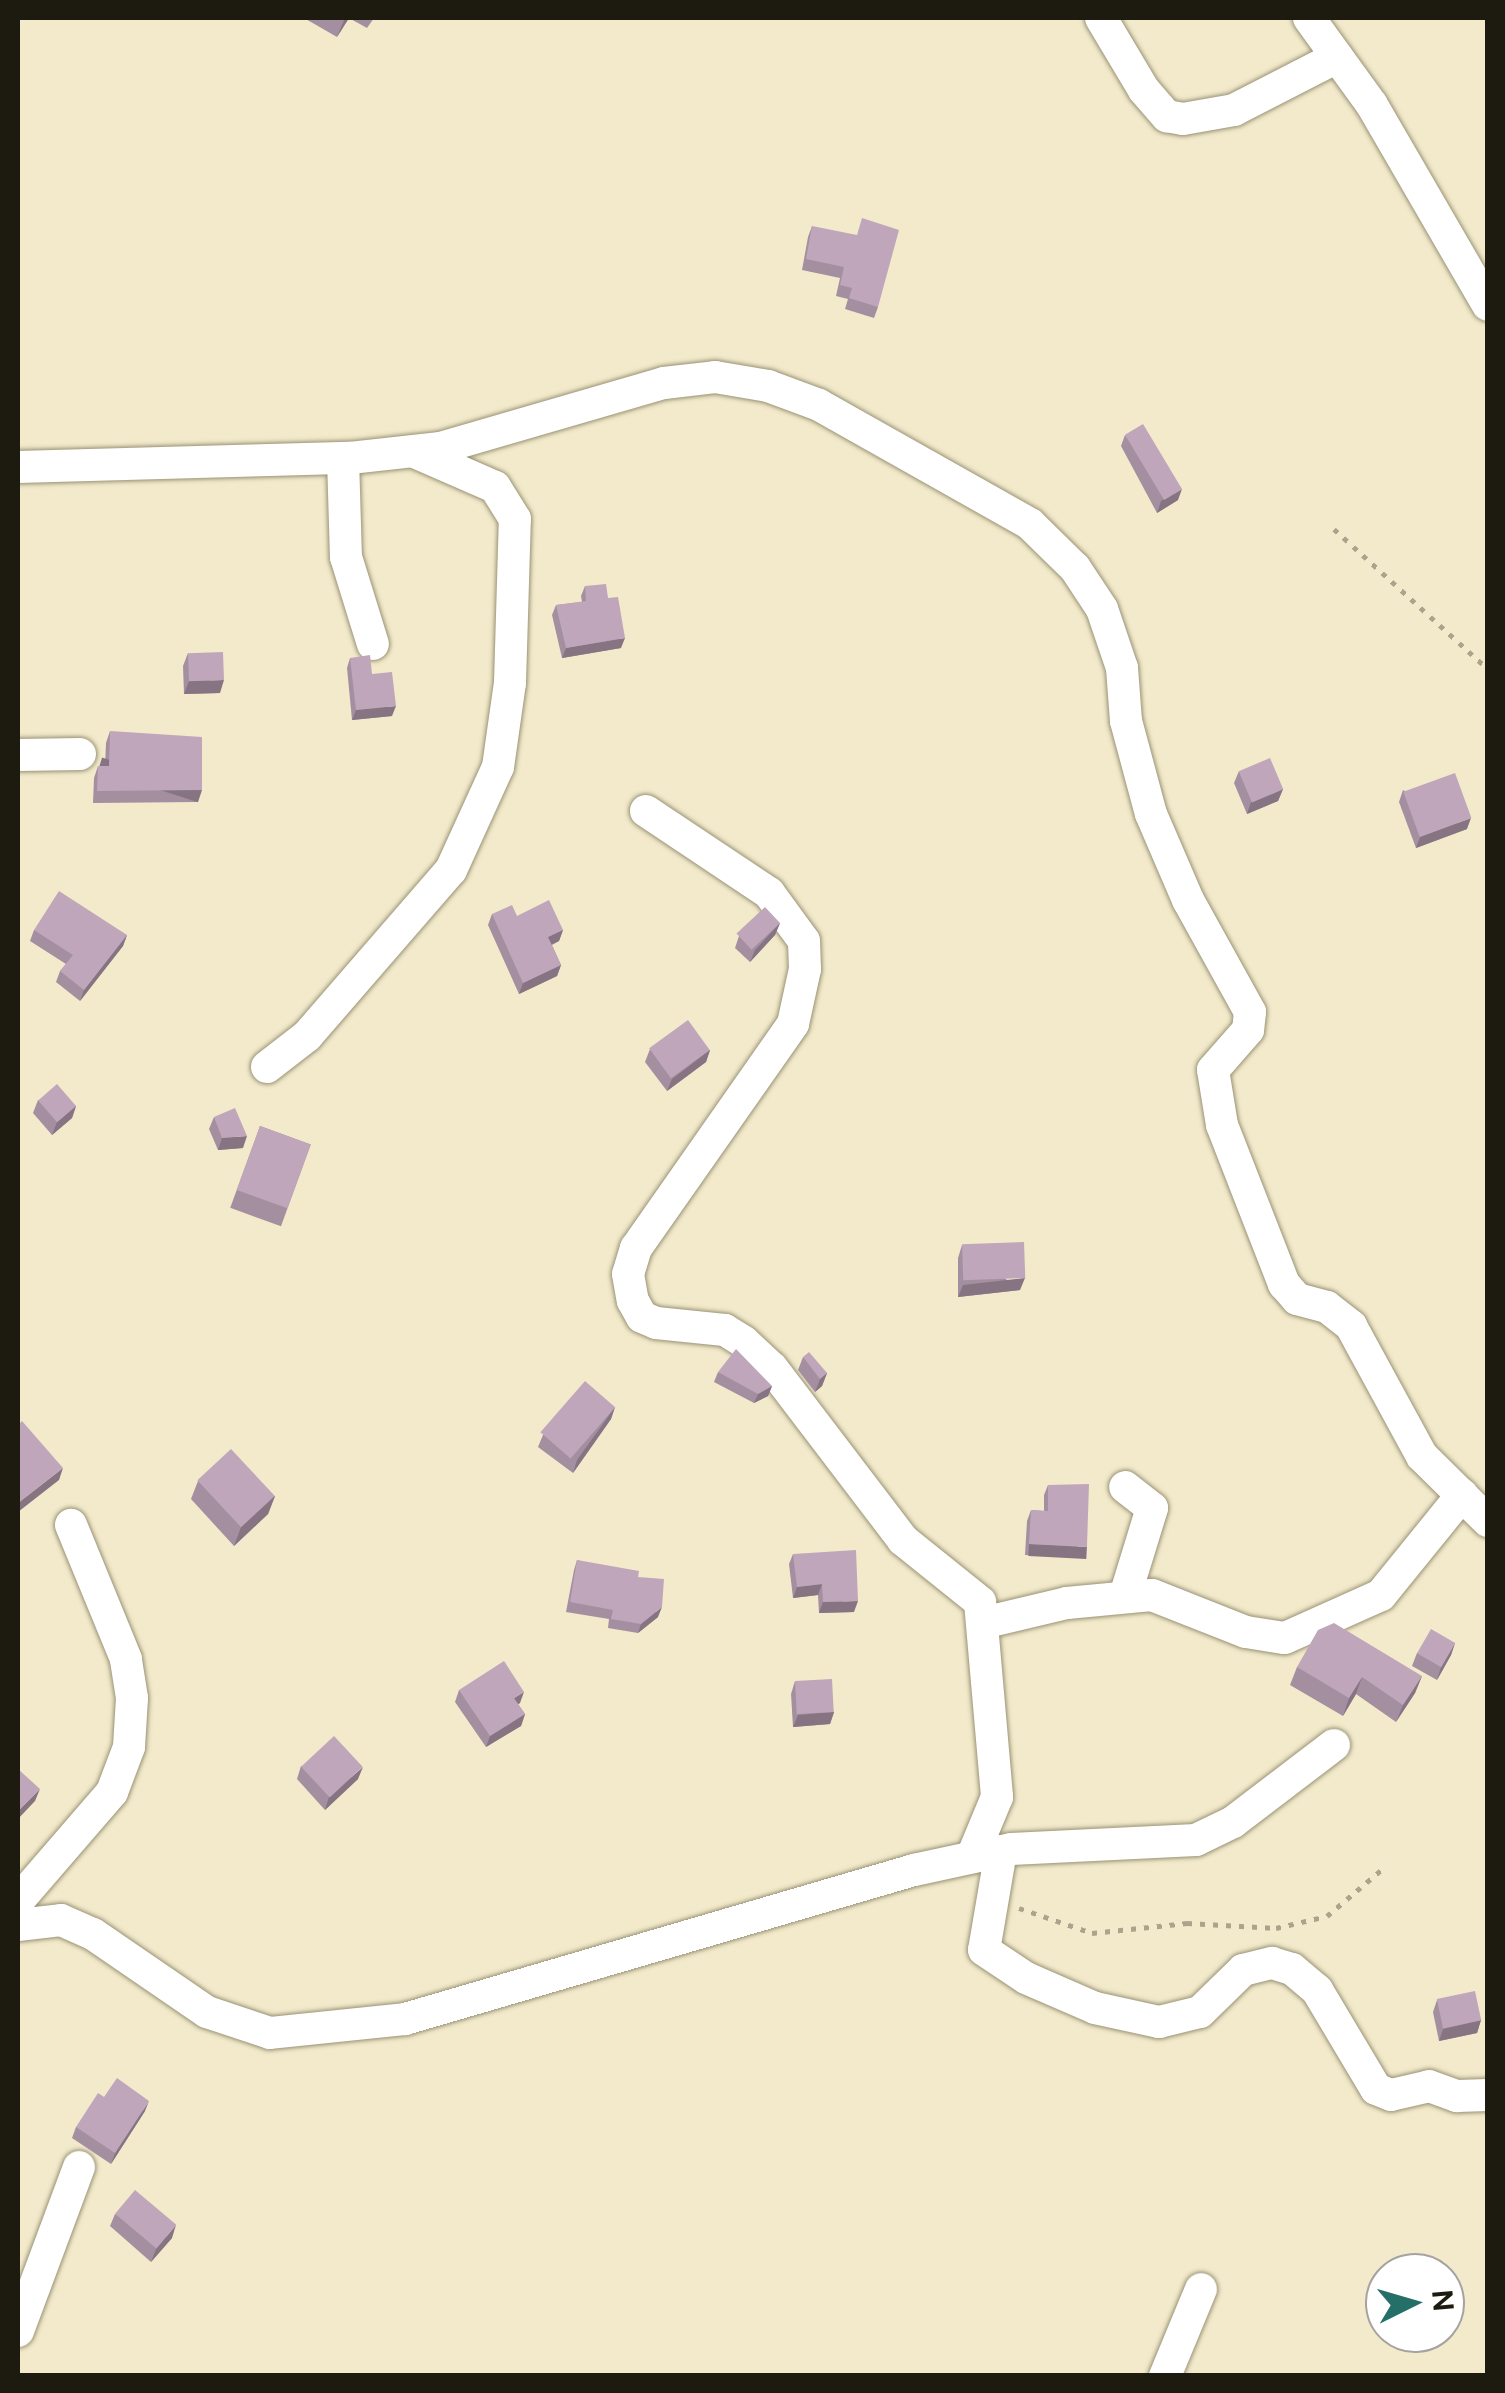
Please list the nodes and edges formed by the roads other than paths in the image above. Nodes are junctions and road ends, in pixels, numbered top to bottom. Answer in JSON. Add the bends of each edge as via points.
{"nodes":[{"id":1,"x":1101,"y":18,"type":"edge"},
{"id":2,"x":1309,"y":18,"type":"edge"},
{"id":3,"x":1337,"y":57,"type":"junction"},
{"id":4,"x":1488,"y":305,"type":"edge"},
{"id":5,"x":413,"y":451,"type":"junction"},
{"id":6,"x":343,"y":458,"type":"junction"},
{"id":7,"x":18,"y":467,"type":"edge"},
{"id":8,"x":373,"y":644,"type":"dead end"},
{"id":9,"x":80,"y":754,"type":"dead end"},
{"id":10,"x":18,"y":755,"type":"edge"},
{"id":11,"x":646,"y":811,"type":"dead end"},
{"id":12,"x":267,"y":1067,"type":"dead end"},
{"id":13,"x":1125,"y":1487,"type":"dead end"},
{"id":14,"x":1462,"y":1495,"type":"junction"},
{"id":15,"x":1488,"y":1521,"type":"edge"},
{"id":16,"x":71,"y":1525,"type":"dead end"},
{"id":17,"x":1125,"y":1596,"type":"junction"},
{"id":18,"x":987,"y":1622,"type":"junction"},
{"id":19,"x":1334,"y":1745,"type":"dead end"},
{"id":20,"x":987,"y":1854,"type":"junction"},
{"id":21,"x":18,"y":1902,"type":"edge"},
{"id":22,"x":18,"y":1925,"type":"edge"},
{"id":23,"x":1488,"y":2095,"type":"edge"},
{"id":24,"x":79,"y":2166,"type":"dead end"},
{"id":25,"x":1201,"y":2289,"type":"dead end"},
{"id":26,"x":18,"y":2331,"type":"edge"},
{"id":27,"x":1165,"y":2376,"type":"edge"}],
"edges":[{"from":1,"to":3,"type":"street","via":[[1144,90],[1168,116],[1183,119],[1234,110]]},
{"from":2,"to":3,"type":"street"},
{"from":3,"to":4,"type":"street"},
{"from":5,"to":6,"type":"street"},
{"from":5,"to":12,"type":"street","via":[[494,487],[516,518],[510,682],[498,767],[451,870],[307,1036]]},
{"from":5,"to":14,"type":"street","via":[[487,438],[664,383],[714,378],[768,386],[819,405],[954,476],[1030,524],[1075,568],[1114,642],[1151,814],[1188,900],[1250,1012],[1248,1030],[1212,1070],[1284,1284],[1297,1299],[1326,1307],[1350,1326],[1416,1446]]},
{"from":6,"to":7,"type":"street"},
{"from":6,"to":8,"type":"street","via":[[346,557]]},
{"from":9,"to":10,"type":"street"},
{"from":11,"to":18,"type":"street","via":[[768,893],[804,941],[805,970],[793,1024],[636,1248],[628,1274],[632,1302],[656,1323],[726,1330],[759,1356],[903,1540],[973,1590]]},
{"from":13,"to":17,"type":"street","via":[[1152,1508]]},
{"from":14,"to":15,"type":"street"},
{"from":14,"to":17,"type":"street","via":[[1381,1596],[1286,1638],[1246,1632],[1152,1596]]},
{"from":16,"to":21,"type":"street","via":[[126,1658],[129,1747],[112,1792]]},
{"from":17,"to":18,"type":"street"},
{"from":18,"to":20,"type":"street","via":[[984,1676],[997,1797]]},
{"from":19,"to":20,"type":"street","via":[[1233,1822],[1196,1840]]},
{"from":20,"to":22,"type":"street","via":[[405,2020],[270,2034],[207,2012],[94,1934],[60,1920]]},
{"from":20,"to":23,"type":"street","via":[[994,1895],[984,1950],[1026,1978],[1095,2008],[1160,2022],[1214,2003],[1243,1970],[1272,1963],[1292,1969],[1317,1990],[1376,2089],[1391,2096],[1429,2086],[1457,2096]]},
{"from":24,"to":26,"type":"street"},
{"from":25,"to":27,"type":"street"}]}
